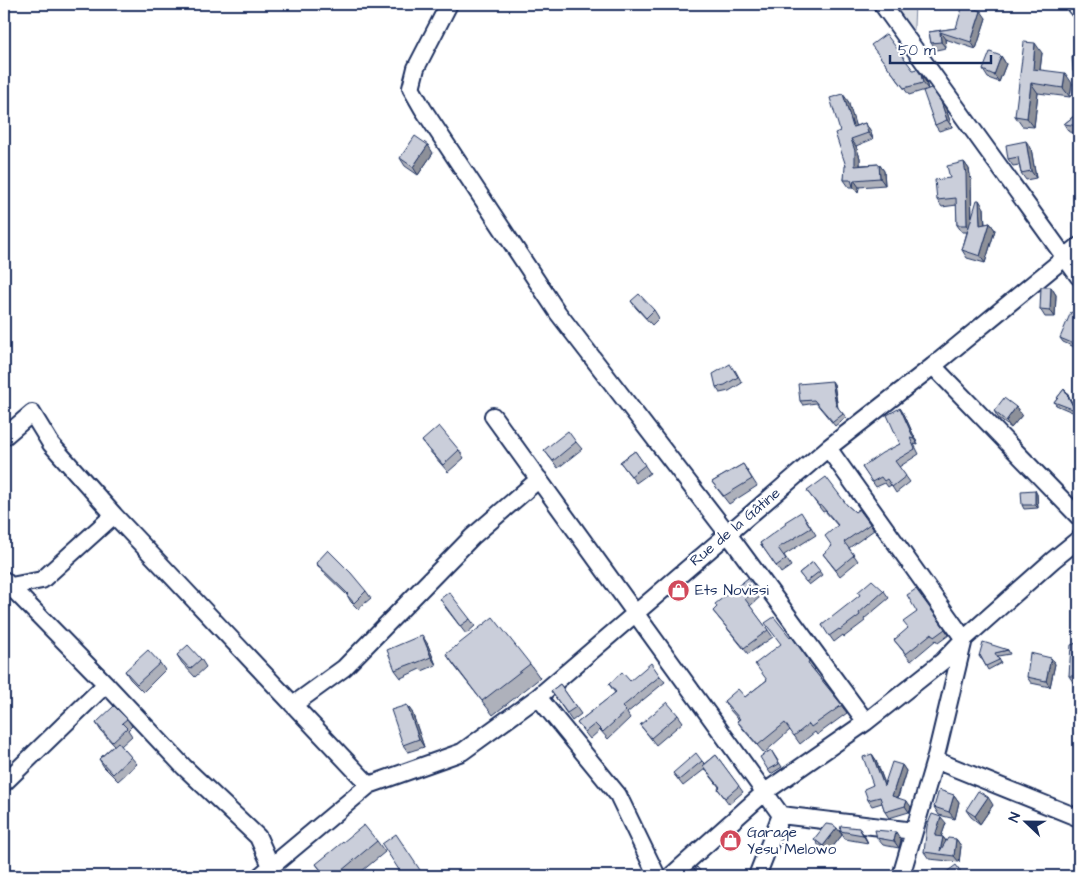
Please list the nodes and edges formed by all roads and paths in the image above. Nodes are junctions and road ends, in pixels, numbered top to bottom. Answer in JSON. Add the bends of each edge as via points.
{"nodes":[{"id":1,"x":449,"y":4,"type":"edge"},
{"id":2,"x":882,"y":4,"type":"edge"},
{"id":3,"x":1074,"y":4,"type":"edge"},
{"id":4,"x":1079,"y":10,"type":"edge"},
{"id":5,"x":1079,"y":246,"type":"edge"},
{"id":6,"x":1066,"y":258,"type":"junction"},
{"id":7,"x":1079,"y":277,"type":"edge"},
{"id":8,"x":934,"y":366,"type":"junction"},
{"id":9,"x":493,"y":416,"type":"dead end"},
{"id":10,"x":4,"y":437,"type":"edge"},
{"id":11,"x":828,"y":448,"type":"junction"},
{"id":12,"x":539,"y":479,"type":"junction"},
{"id":13,"x":114,"y":516,"type":"junction"},
{"id":14,"x":1079,"y":517,"type":"edge"},
{"id":15,"x":728,"y":534,"type":"junction"},
{"id":16,"x":1079,"y":539,"type":"edge"},
{"id":17,"x":6,"y":587,"type":"edge"},
{"id":18,"x":636,"y":613,"type":"junction"},
{"id":19,"x":964,"y":639,"type":"junction"},
{"id":20,"x":106,"y":684,"type":"junction"},
{"id":21,"x":538,"y":697,"type":"junction"},
{"id":22,"x":293,"y":705,"type":"junction"},
{"id":23,"x":866,"y":722,"type":"junction"},
{"id":24,"x":935,"y":760,"type":"junction"},
{"id":25,"x":4,"y":783,"type":"edge"},
{"id":26,"x":369,"y":785,"type":"junction"},
{"id":27,"x":765,"y":792,"type":"junction"},
{"id":28,"x":781,"y":815,"type":"junction"},
{"id":29,"x":1079,"y":818,"type":"edge"},
{"id":30,"x":914,"y":831,"type":"junction"},
{"id":31,"x":266,"y":871,"type":"edge"},
{"id":32,"x":657,"y":876,"type":"edge"},
{"id":33,"x":670,"y":876,"type":"edge"},
{"id":34,"x":757,"y":876,"type":"edge"},
{"id":35,"x":901,"y":876,"type":"edge"}],
"edges":[{"from":1,"to":15,"type":"street","via":[[416,68],[411,88],[558,313]]},
{"from":2,"to":6,"type":"street"},
{"from":3,"to":4,"type":"street"},
{"from":5,"to":6,"type":"street","name":"Rue de la Gâtine"},
{"from":6,"to":7,"type":"street"},
{"from":6,"to":8,"type":"street","name":"Rue de la Gâtine"},
{"from":8,"to":11,"type":"street","name":"Rue de la Gâtine"},
{"from":8,"to":14,"type":"street"},
{"from":9,"to":12,"type":"street"},
{"from":10,"to":13,"type":"street","via":[[32,412],[51,444]]},
{"from":11,"to":15,"type":"street","name":"Rue de la Gâtine"},
{"from":11,"to":19,"type":"street"},
{"from":12,"to":18,"type":"street"},
{"from":12,"to":22,"type":"street","via":[[472,537],[344,668]]},
{"from":13,"to":17,"type":"street","via":[[42,580]]},
{"from":13,"to":22,"type":"street"},
{"from":15,"to":18,"type":"street","name":"Rue de la Gâtine"},
{"from":15,"to":23,"type":"street"},
{"from":16,"to":19,"type":"street"},
{"from":17,"to":20,"type":"street"},
{"from":18,"to":21,"type":"street","name":"Rue de la Gâtine"},
{"from":18,"to":27,"type":"street"},
{"from":19,"to":23,"type":"street","via":[[943,661]]},
{"from":19,"to":24,"type":"street"},
{"from":20,"to":25,"type":"street"},
{"from":20,"to":31,"type":"street","via":[[184,767],[258,837]]},
{"from":21,"to":26,"type":"street","name":"Rue de la Gâtine","via":[[462,752]]},
{"from":21,"to":32,"type":"street","via":[[618,795]]},
{"from":22,"to":26,"type":"street"},
{"from":23,"to":27,"type":"street"},
{"from":24,"to":29,"type":"street"},
{"from":24,"to":30,"type":"street"},
{"from":26,"to":31,"type":"street","name":"Rue de la Gâtine"},
{"from":27,"to":28,"type":"street"},
{"from":27,"to":33,"type":"street"},
{"from":28,"to":30,"type":"street"},
{"from":28,"to":34,"type":"street"},
{"from":30,"to":35,"type":"street"}]}
